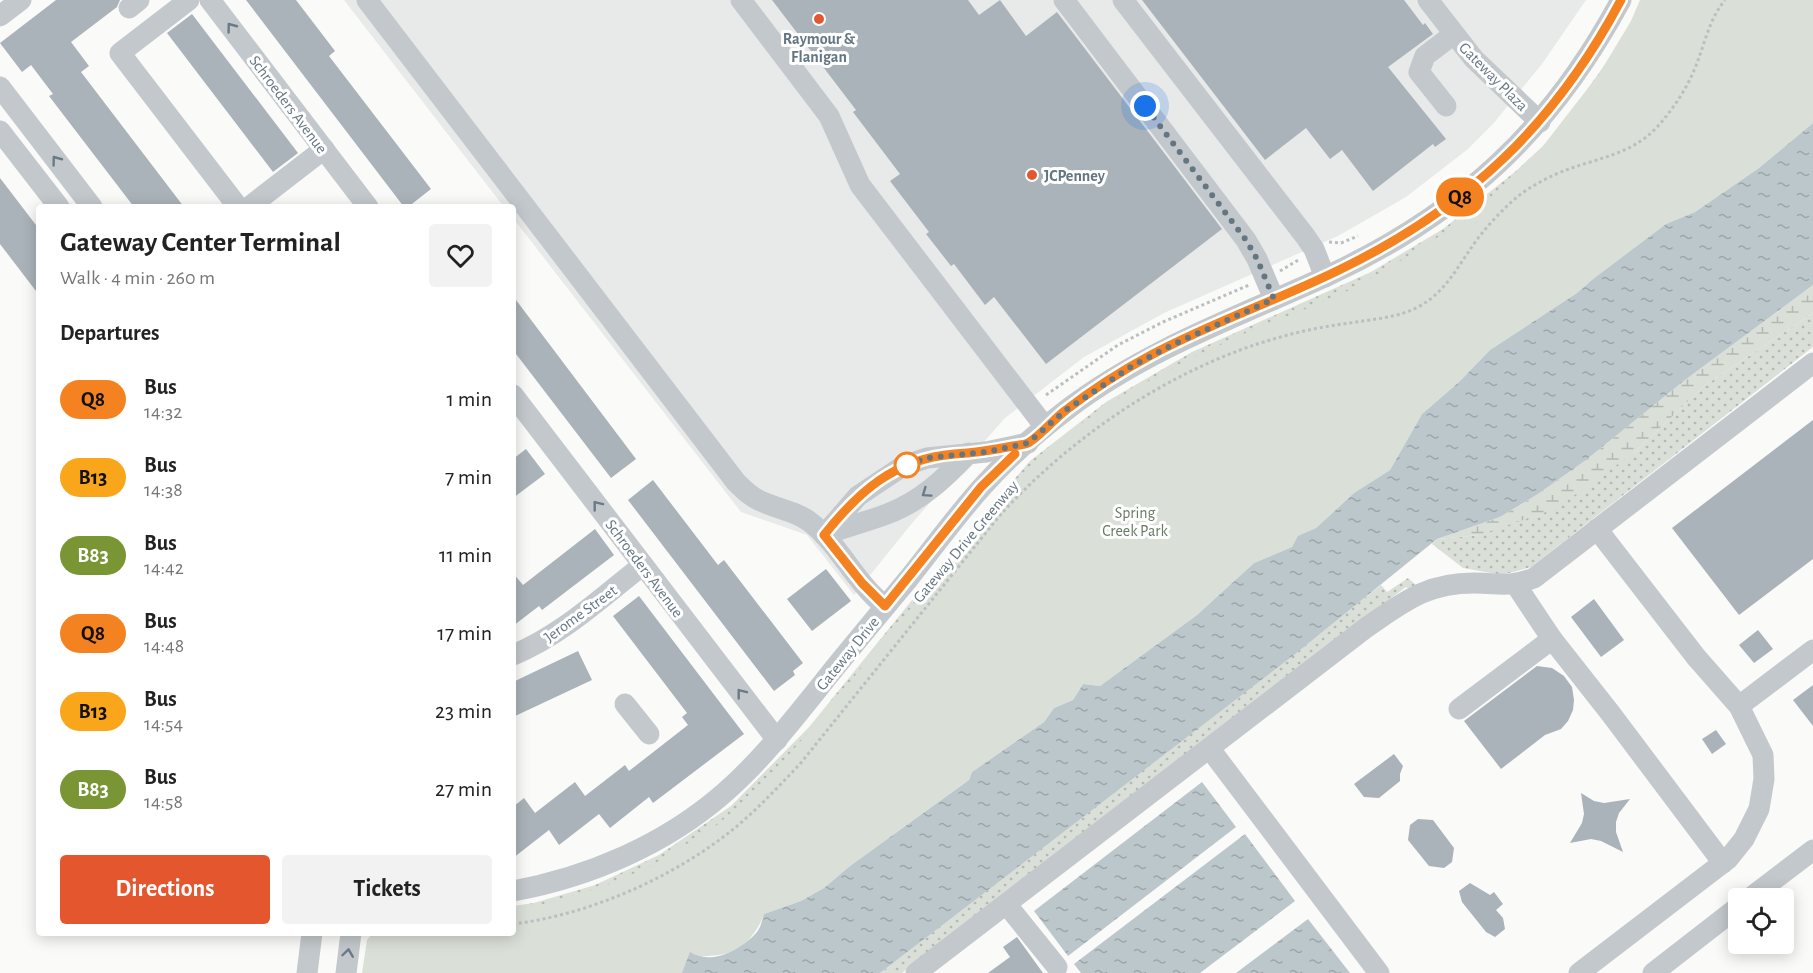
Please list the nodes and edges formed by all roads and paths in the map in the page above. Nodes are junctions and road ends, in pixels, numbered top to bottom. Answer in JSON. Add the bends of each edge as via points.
{"nodes":[{"id":1,"x":21,"y":0,"type":"edge"},
{"id":2,"x":189,"y":0,"type":"edge"},
{"id":3,"x":210,"y":0,"type":"edge"},
{"id":4,"x":367,"y":0,"type":"edge"},
{"id":5,"x":741,"y":0,"type":"edge"},
{"id":6,"x":1064,"y":0,"type":"edge"},
{"id":7,"x":1123,"y":0,"type":"edge"},
{"id":8,"x":1428,"y":0,"type":"edge"},
{"id":9,"x":1621,"y":0,"type":"edge"},
{"id":10,"x":1725,"y":0,"type":"edge"},
{"id":11,"x":0,"y":16,"type":"edge"},
{"id":12,"x":1454,"y":34,"type":"junction"},
{"id":13,"x":0,"y":87,"type":"edge"},
{"id":14,"x":1446,"y":106,"type":"dead end"},
{"id":15,"x":1540,"y":122,"type":"junction"},
{"id":16,"x":0,"y":131,"type":"edge"},
{"id":17,"x":324,"y":149,"type":"junction"},
{"id":18,"x":57,"y":204,"type":"edge"},
{"id":19,"x":90,"y":204,"type":"edge"},
{"id":20,"x":235,"y":204,"type":"edge"},
{"id":21,"x":253,"y":204,"type":"edge"},
{"id":22,"x":366,"y":204,"type":"edge"},
{"id":23,"x":1358,"y":236,"type":"dead end"},
{"id":24,"x":1328,"y":242,"type":"dead end"},
{"id":25,"x":1300,"y":259,"type":"dead end"},
{"id":26,"x":1278,"y":272,"type":"dead end"},
{"id":27,"x":1324,"y":277,"type":"junction"},
{"id":28,"x":1252,"y":284,"type":"dead end"},
{"id":29,"x":1274,"y":299,"type":"junction"},
{"id":30,"x":1813,"y":363,"type":"edge"},
{"id":31,"x":1046,"y":395,"type":"dead end"},
{"id":32,"x":516,"y":405,"type":"edge"},
{"id":33,"x":521,"y":422,"type":"edge"},
{"id":34,"x":1045,"y":427,"type":"junction"},
{"id":35,"x":1028,"y":443,"type":"junction"},
{"id":36,"x":969,"y":453,"type":"junction"},
{"id":37,"x":1597,"y":528,"type":"junction"},
{"id":38,"x":824,"y":535,"type":"junction"},
{"id":39,"x":643,"y":565,"type":"junction"},
{"id":40,"x":1516,"y":585,"type":"junction"},
{"id":41,"x":885,"y":606,"type":"junction"},
{"id":42,"x":1552,"y":639,"type":"junction"},
{"id":43,"x":1813,"y":650,"type":"edge"},
{"id":44,"x":516,"y":653,"type":"edge"},
{"id":45,"x":625,"y":704,"type":"dead end"},
{"id":46,"x":1739,"y":705,"type":"junction"},
{"id":47,"x":1460,"y":709,"type":"dead end"},
{"id":48,"x":649,"y":734,"type":"dead end"},
{"id":49,"x":777,"y":740,"type":"junction"},
{"id":50,"x":1210,"y":749,"type":"junction"},
{"id":51,"x":1813,"y":850,"type":"edge"},
{"id":52,"x":1723,"y":863,"type":"junction"},
{"id":53,"x":1763,"y":888,"type":"edge"},
{"id":54,"x":516,"y":890,"type":"edge"},
{"id":55,"x":1007,"y":905,"type":"junction"},
{"id":56,"x":1728,"y":915,"type":"edge"},
{"id":57,"x":516,"y":923,"type":"edge"},
{"id":58,"x":312,"y":936,"type":"edge"},
{"id":59,"x":351,"y":936,"type":"edge"},
{"id":60,"x":1057,"y":967,"type":"dead end"},
{"id":61,"x":307,"y":973,"type":"edge"},
{"id":62,"x":346,"y":973,"type":"edge"},
{"id":63,"x":916,"y":973,"type":"edge"},
{"id":64,"x":1379,"y":973,"type":"edge"},
{"id":65,"x":1579,"y":973,"type":"edge"},
{"id":66,"x":1653,"y":973,"type":"edge"}],
"edges":[{"from":1,"to":11,"type":"street"},
{"from":2,"to":20,"type":"street","via":[[120,53]]},
{"from":17,"to":3,"type":"street","name":"Schroeders Avenue","one_way":true},
{"from":4,"to":38,"type":"street","via":[[736,482],[761,501],[802,517]]},
{"from":5,"to":34,"type":"street","via":[[830,116],[860,184]]},
{"from":6,"to":29,"type":"street","via":[[1246,240]]},
{"from":7,"to":27,"type":"street","via":[[1305,236]]},
{"from":8,"to":12,"type":"street","name":"Gateway Plaza"},
{"from":9,"to":15,"type":"street","name":"Gateway Drive","via":[[1589,55]]},
{"from":10,"to":57,"type":"path","name":"Gateway Drive Greenway","via":[[1713,18],[1684,91],[1651,132],[1632,147],[1565,170],[1519,196],[1478,238],[1446,286],[1420,306],[1402,314],[1277,338],[1226,356],[1178,376],[1087,435],[1001,514],[800,764],[730,831],[683,864],[616,897]]},
{"from":12,"to":14,"type":"street","via":[[1425,56],[1419,72]]},
{"from":12,"to":15,"type":"street","name":"Gateway Plaza","via":[[1481,67]]},
{"from":19,"to":13,"type":"street","one_way":true},
{"from":15,"to":27,"type":"street","name":"Gateway Drive","via":[[1497,167],[1448,205],[1383,248]]},
{"from":16,"to":18,"type":"street"},
{"from":17,"to":21,"type":"street"},
{"from":17,"to":22,"type":"street","name":"Schroeders Avenue"},
{"from":23,"to":24,"type":"path","via":[[1341,243]]},
{"from":25,"to":26,"type":"path"},
{"from":27,"to":29,"type":"street","name":"Gateway Drive"},
{"from":28,"to":31,"type":"path","via":[[1118,345]]},
{"from":29,"to":34,"type":"street","name":"Gateway Drive","via":[[1139,362],[1086,395]]},
{"from":30,"to":37,"type":"street"},
{"from":32,"to":33,"type":"street","name":"Schroeders Avenue"},
{"from":39,"to":33,"type":"street","name":"Schroeders Avenue","one_way":true},
{"from":34,"to":35,"type":"street","name":"Gateway Drive"},
{"from":35,"to":36,"type":"street"},
{"from":35,"to":41,"type":"street","name":"Gateway Drive","via":[[981,487]]},
{"from":36,"to":38,"type":"street","one_way":true,"via":[[939,484],[911,503]]},
{"from":36,"to":38,"type":"street","via":[[927,458],[894,471],[858,496]]},
{"from":37,"to":40,"type":"street","via":[[1534,578]]},
{"from":37,"to":46,"type":"street","via":[[1696,657]]},
{"from":38,"to":41,"type":"street"},
{"from":39,"to":44,"type":"street","name":"Jerome Street","via":[[558,632]]},
{"from":49,"to":39,"type":"street","name":"Schroeders Avenue","one_way":true},
{"from":40,"to":42,"type":"street"},
{"from":40,"to":50,"type":"street","via":[[1474,583],[1422,592],[1367,627]]},
{"from":41,"to":49,"type":"street","name":"Gateway Drive"},
{"from":42,"to":47,"type":"street"},
{"from":42,"to":52,"type":"street"},
{"from":43,"to":46,"type":"street"},
{"from":45,"to":48,"type":"street"},
{"from":46,"to":52,"type":"street","via":[[1763,755],[1764,779],[1760,809],[1744,839]]},
{"from":49,"to":54,"type":"street","name":"Gateway Drive","via":[[722,795],[660,838],[588,871]]},
{"from":50,"to":55,"type":"street"},
{"from":50,"to":64,"type":"street"},
{"from":51,"to":53,"type":"street"},
{"from":52,"to":65,"type":"street"},
{"from":55,"to":60,"type":"street"},
{"from":55,"to":63,"type":"street"},
{"from":56,"to":66,"type":"street"},
{"from":58,"to":61,"type":"street"},
{"from":62,"to":59,"type":"street","one_way":true}]}
